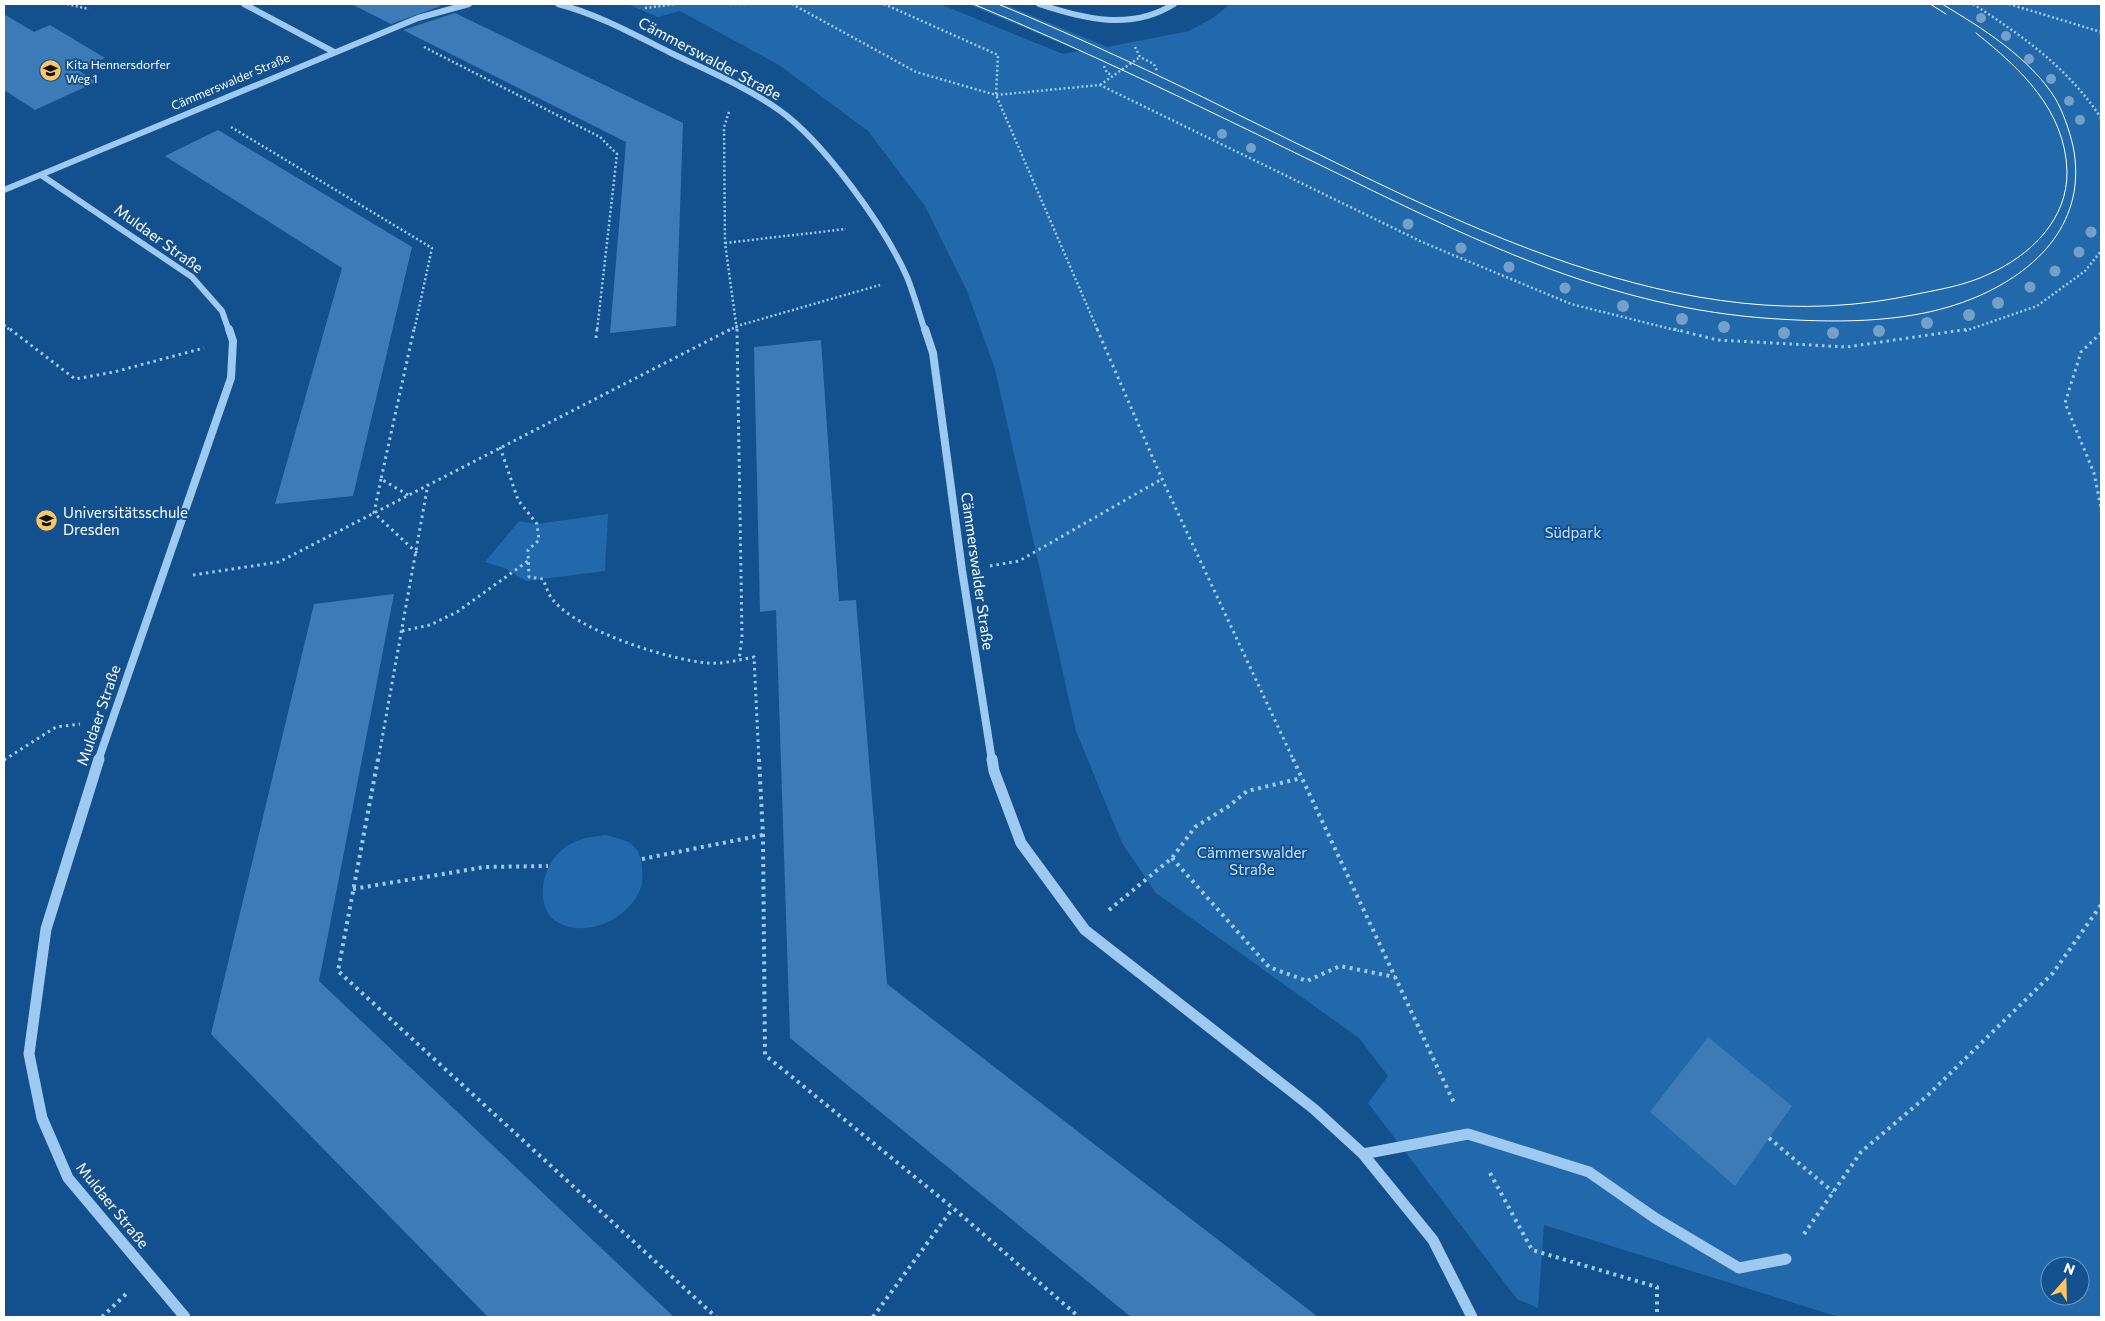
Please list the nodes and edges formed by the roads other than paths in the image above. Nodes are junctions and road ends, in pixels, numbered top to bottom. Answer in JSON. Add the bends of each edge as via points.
{"nodes":[{"id":1,"x":244,"y":4,"type":"edge"},
{"id":2,"x":469,"y":4,"type":"edge"},
{"id":3,"x":558,"y":4,"type":"edge"},
{"id":4,"x":1039,"y":4,"type":"edge"},
{"id":5,"x":1174,"y":4,"type":"edge"},
{"id":6,"x":334,"y":52,"type":"junction"},
{"id":7,"x":41,"y":175,"type":"junction"},
{"id":8,"x":4,"y":190,"type":"edge"},
{"id":9,"x":233,"y":341,"type":"joint"},
{"id":10,"x":1468,"y":1134,"type":"joint"},
{"id":11,"x":1363,"y":1154,"type":"junction"},
{"id":12,"x":1786,"y":1259,"type":"road end"},
{"id":13,"x":185,"y":1317,"type":"edge"},
{"id":14,"x":1472,"y":1317,"type":"edge"}],
"edges":[{"from":1,"to":6,"type":"street"},
{"from":2,"to":6,"type":"street","name":"Cämmerswalder Straße","via":[[418,18]]},
{"from":3,"to":11,"type":"street","name":"Cämmerswalder Straße","via":[[615,25],[739,86],[780,111],[818,146],[879,225],[907,277],[932,353],[994,771],[1021,843],[1085,930],[1314,1109]]},
{"from":4,"to":5,"type":"street","via":[[1086,20],[1121,21],[1150,16]]},
{"from":6,"to":7,"type":"street","name":"Cämmerswalder Straße"},
{"from":7,"to":8,"type":"street","name":"Cämmerswalder Straße"},
{"from":7,"to":9,"type":"street","name":"Muldaer Straße","via":[[192,278],[222,311]]},
{"from":9,"to":13,"type":"street","name":"Muldaer Straße","via":[[231,378],[111,720],[46,929],[29,1054],[42,1118],[68,1178]]},
{"from":10,"to":11,"type":"street"},
{"from":10,"to":12,"type":"street","via":[[1589,1172],[1655,1218],[1739,1268]]},
{"from":11,"to":14,"type":"street","name":"Cämmerswalder Straße","via":[[1433,1240]]}]}
